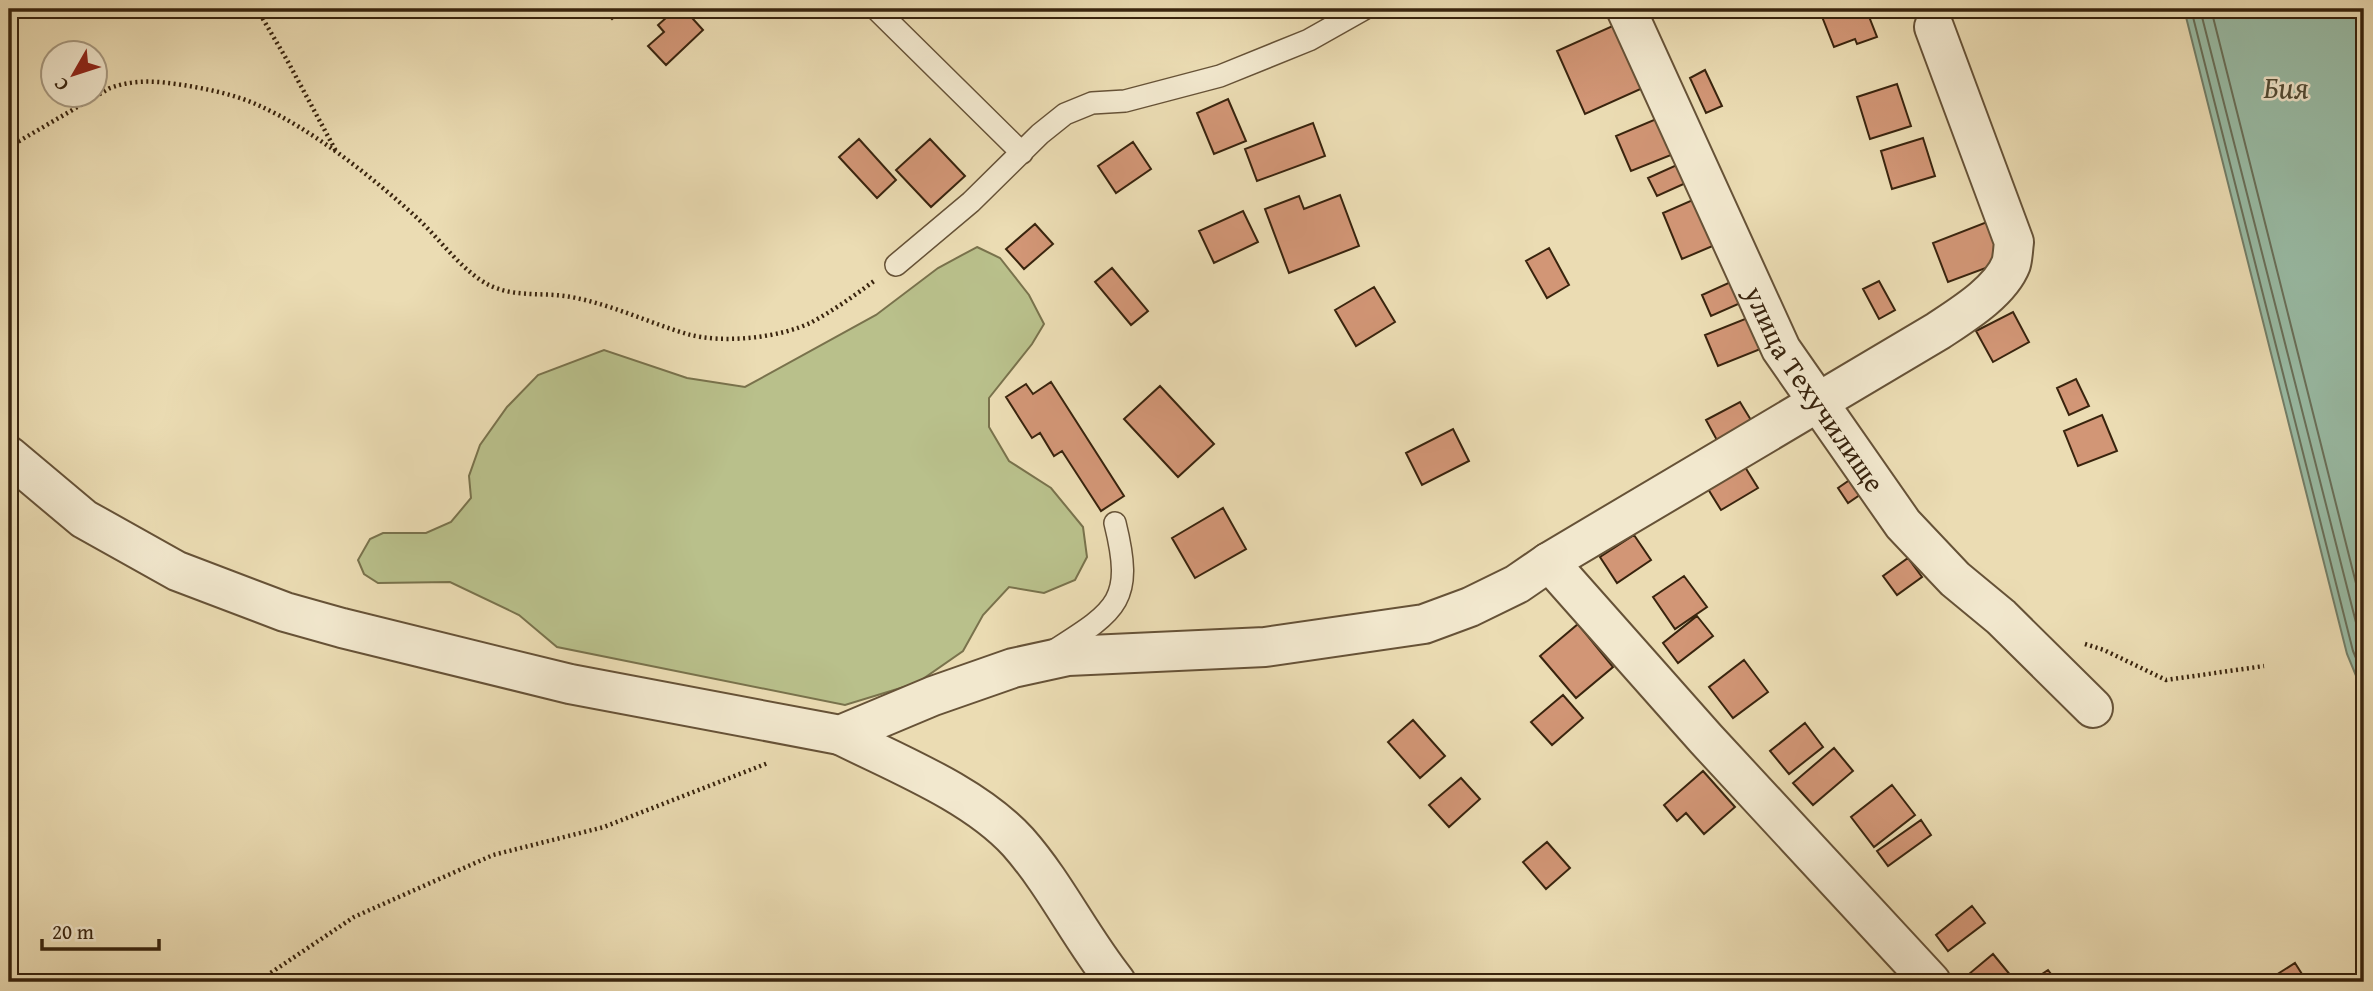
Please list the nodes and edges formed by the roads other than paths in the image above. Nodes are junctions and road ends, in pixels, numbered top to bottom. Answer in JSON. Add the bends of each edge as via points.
{"nodes":[{"id":1,"x":876,"y":9,"type":"edge"},
{"id":2,"x":1364,"y":9,"type":"edge"},
{"id":3,"x":1626,"y":9,"type":"edge"},
{"id":4,"x":1934,"y":27,"type":"dead end"},
{"id":5,"x":1021,"y":153,"type":"junction"},
{"id":6,"x":897,"y":265,"type":"road end"},
{"id":7,"x":1818,"y":401,"type":"junction"},
{"id":8,"x":9,"y":456,"type":"edge"},
{"id":9,"x":1115,"y":523,"type":"dead end"},
{"id":10,"x":1549,"y":562,"type":"junction"},
{"id":11,"x":1035,"y":663,"type":"junction"},
{"id":12,"x":2093,"y":708,"type":"dead end"},
{"id":13,"x":840,"y":734,"type":"junction"},
{"id":14,"x":1116,"y":982,"type":"edge"},
{"id":15,"x":1931,"y":982,"type":"edge"}],
"edges":[{"from":1,"to":5,"type":"lane"},
{"from":2,"to":5,"type":"lane","via":[[1309,40],[1220,76],[1125,101],[1092,103],[1065,114]]},
{"from":3,"to":7,"type":"street","name":"улица Техучилище","via":[[1781,349]]},
{"from":4,"to":7,"type":"street","via":[[2012,235],[2010,265],[1976,306]]},
{"from":5,"to":6,"type":"lane"},
{"from":7,"to":10,"type":"street"},
{"from":7,"to":12,"type":"street","name":"улица Техучилище","via":[[1903,524],[1932,557]]},
{"from":8,"to":13,"type":"street","via":[[84,519],[177,571],[285,612],[570,684]]},
{"from":9,"to":11,"type":"lane","via":[[1124,569],[1117,601],[1079,635]]},
{"from":10,"to":11,"type":"street","via":[[1517,584],[1423,624],[1265,646],[1068,656]]},
{"from":10,"to":15,"type":"street"},
{"from":11,"to":13,"type":"street","via":[[933,696]]},
{"from":13,"to":14,"type":"street","via":[[944,789],[998,824],[1035,863]]}]}
